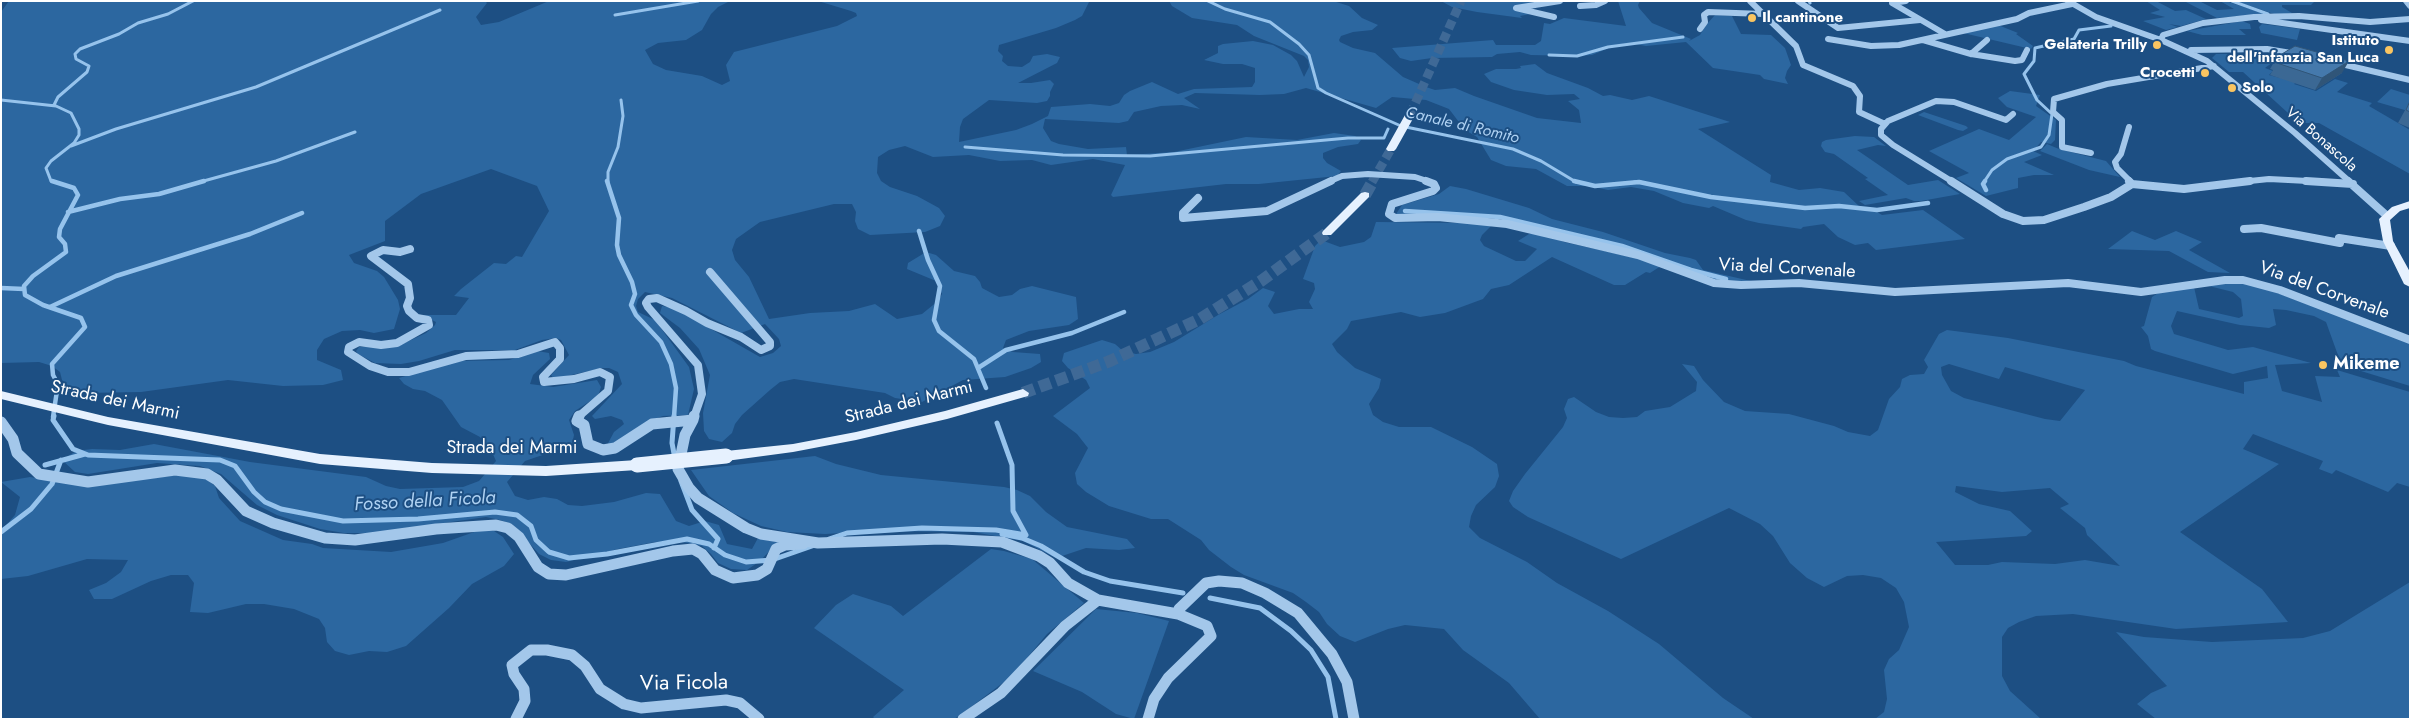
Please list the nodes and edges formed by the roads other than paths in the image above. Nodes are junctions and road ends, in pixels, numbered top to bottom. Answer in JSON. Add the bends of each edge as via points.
{"nodes":[{"id":1,"x":1560,"y":1,"type":"edge"},
{"id":2,"x":1605,"y":1,"type":"edge"},
{"id":3,"x":1750,"y":1,"type":"edge"},
{"id":4,"x":1798,"y":1,"type":"edge"},
{"id":5,"x":1906,"y":1,"type":"edge"},
{"id":6,"x":2406,"y":1,"type":"edge"},
{"id":7,"x":2070,"y":3,"type":"edge"},
{"id":8,"x":1580,"y":6,"type":"dead end"},
{"id":9,"x":2410,"y":6,"type":"edge"},
{"id":10,"x":1762,"y":14,"type":"junction"},
{"id":11,"x":2300,"y":16,"type":"junction"},
{"id":12,"x":1554,"y":17,"type":"dead end"},
{"id":13,"x":2244,"y":18,"type":"junction"},
{"id":14,"x":2410,"y":19,"type":"edge"},
{"id":15,"x":1920,"y":20,"type":"junction"},
{"id":16,"x":2304,"y":26,"type":"junction"},
{"id":17,"x":1700,"y":29,"type":"dead end"},
{"id":18,"x":1945,"y":34,"type":"junction"},
{"id":19,"x":1828,"y":38,"type":"dead end"},
{"id":20,"x":1920,"y":40,"type":"junction"},
{"id":21,"x":1987,"y":40,"type":"dead end"},
{"id":22,"x":2161,"y":40,"type":"junction"},
{"id":23,"x":2410,"y":41,"type":"edge"},
{"id":24,"x":2027,"y":50,"type":"dead end"},
{"id":25,"x":2188,"y":50,"type":"junction"},
{"id":26,"x":1971,"y":54,"type":"junction"},
{"id":27,"x":2306,"y":56,"type":"edge"},
{"id":28,"x":2325,"y":60,"type":"edge"},
{"id":29,"x":2214,"y":66,"type":"junction"},
{"id":30,"x":2410,"y":80,"type":"edge"},
{"id":31,"x":1410,"y":114,"type":"tunnel mouth"},
{"id":32,"x":2013,"y":114,"type":"dead end"},
{"id":33,"x":1885,"y":124,"type":"junction"},
{"id":34,"x":2129,"y":127,"type":"dead end"},
{"id":35,"x":1391,"y":149,"type":"tunnel mouth"},
{"id":36,"x":2091,"y":153,"type":"dead end"},
{"id":37,"x":2132,"y":184,"type":"junction"},
{"id":38,"x":2353,"y":184,"type":"junction"},
{"id":39,"x":1365,"y":195,"type":"tunnel mouth"},
{"id":40,"x":1198,"y":198,"type":"dead end"},
{"id":41,"x":2410,"y":204,"type":"edge"},
{"id":42,"x":2386,"y":215,"type":"junction"},
{"id":43,"x":2244,"y":229,"type":"dead end"},
{"id":44,"x":1327,"y":233,"type":"tunnel mouth"},
{"id":45,"x":2391,"y":246,"type":"junction"},
{"id":46,"x":410,"y":249,"type":"dead end"},
{"id":47,"x":710,"y":272,"type":"dead end"},
{"id":48,"x":2410,"y":284,"type":"edge"},
{"id":49,"x":2410,"y":340,"type":"edge"},
{"id":50,"x":1022,"y":393,"type":"tunnel mouth"},
{"id":51,"x":1,"y":395,"type":"edge"},
{"id":52,"x":693,"y":420,"type":"junction"},
{"id":53,"x":1,"y":422,"type":"edge"},
{"id":54,"x":818,"y":542,"type":"junction"},
{"id":55,"x":1098,"y":600,"type":"junction"},
{"id":56,"x":1178,"y":611,"type":"junction"},
{"id":57,"x":516,"y":719,"type":"edge"},
{"id":58,"x":759,"y":719,"type":"edge"},
{"id":59,"x":963,"y":719,"type":"edge"},
{"id":60,"x":1148,"y":719,"type":"edge"},
{"id":61,"x":1354,"y":719,"type":"edge"}],
"edges":[{"from":1,"to":12,"type":"street","via":[[1516,8]]},
{"from":2,"to":8,"type":"street","via":[[1596,6]]},
{"from":3,"to":10,"type":"street"},
{"from":4,"to":15,"type":"street","via":[[1838,28]]},
{"from":5,"to":15,"type":"street","via":[[1892,3]]},
{"from":6,"to":9,"type":"street"},
{"from":7,"to":18,"type":"street","name":"Via Bonascola","via":[[2017,19]]},
{"from":7,"to":22,"type":"street","name":"Via Bonascola","via":[[2096,17]]},
{"from":10,"to":17,"type":"street","via":[[1708,12]]},
{"from":10,"to":33,"type":"street","via":[[1796,46],[1804,65],[1853,86],[1860,96],[1859,112]]},
{"from":11,"to":13,"type":"street"},
{"from":11,"to":14,"type":"street","via":[[2370,22]]},
{"from":11,"to":16,"type":"street","via":[[2298,20]]},
{"from":13,"to":16,"type":"street"},
{"from":13,"to":22,"type":"street","via":[[2203,23],[2163,35]]},
{"from":15,"to":18,"type":"street"},
{"from":16,"to":23,"type":"street"},
{"from":18,"to":20,"type":"street","name":"Via Bonascola"},
{"from":19,"to":20,"type":"street","name":"Via Bonascola","via":[[1871,46]]},
{"from":20,"to":26,"type":"street","name":"Via Bonascola"},
{"from":21,"to":26,"type":"street"},
{"from":22,"to":25,"type":"street","name":"Via Bonascola"},
{"from":24,"to":26,"type":"street","name":"Via Bonascola","via":[[2022,60],[2015,61]]},
{"from":25,"to":27,"type":"street","via":[[2267,50]]},
{"from":25,"to":29,"type":"street","name":"Via Bonascola"},
{"from":28,"to":30,"type":"street"},
{"from":29,"to":36,"type":"street","via":[[2107,84],[2054,99],[2053,112],[2062,120],[2062,147]]},
{"from":29,"to":38,"type":"street","name":"Via Bonascola"},
{"from":31,"to":35,"type":"main road"},
{"from":32,"to":33,"type":"street","via":[[2006,120],[1954,102],[1936,101]]},
{"from":33,"to":37,"type":"street","via":[[1881,135],[1886,140],[2003,214],[2018,220],[2044,220],[2111,197]]},
{"from":34,"to":37,"type":"street","via":[[2121,154],[2115,162]]},
{"from":37,"to":38,"type":"street","via":[[2184,189],[2269,179]]},
{"from":38,"to":42,"type":"street","name":"Via Bonascola"},
{"from":39,"to":44,"type":"main road"},
{"from":40,"to":49,"type":"street","name":"Via del Corvenale","via":[[1183,213],[1183,218],[1267,211],[1342,176],[1415,177],[1434,184],[1436,188],[1392,204],[1389,214],[1395,218],[1438,217],[1507,224],[1638,255],[1714,283],[1799,283],[1895,292],[2068,283],[2141,292],[2242,280],[2280,290]]},
{"from":41,"to":42,"type":"main road"},
{"from":42,"to":45,"type":"main road","via":[[2384,227]]},
{"from":43,"to":45,"type":"street","via":[[2261,228],[2340,243],[2339,238]]},
{"from":45,"to":48,"type":"main road"},
{"from":46,"to":52,"type":"street","via":[[400,252],[383,250],[371,256],[408,284],[408,311],[417,318],[428,320],[429,325],[397,343],[359,342],[349,346],[348,352],[360,360],[388,372],[403,373],[466,356],[518,354],[555,342],[560,348],[560,359],[543,378],[544,382],[600,372],[610,377],[608,391],[577,418],[584,425],[588,444],[593,448],[615,448],[652,424]]},
{"from":47,"to":52,"type":"street","via":[[770,342],[770,346],[761,350],[686,311],[657,298],[649,299],[646,303],[648,308],[698,365],[702,394]]},
{"from":50,"to":51,"type":"main road","name":"Strada dei Marmi","bridge":true,"via":[[947,415],[793,448],[546,471],[432,468],[320,459],[108,421]]},
{"from":52,"to":54,"type":"street","via":[[685,436],[678,469],[698,498],[719,513],[761,534]]},
{"from":53,"to":54,"type":"street","via":[[13,439],[17,453],[39,474],[88,482],[175,470],[207,474],[217,480],[246,511],[273,523],[325,538],[355,540],[496,525],[508,528],[519,537],[538,566],[549,574],[566,575],[693,549],[702,554],[715,570],[733,578],[757,575],[767,569],[776,549],[785,545]]},
{"from":54,"to":55,"type":"street","via":[[942,539],[1002,542],[1039,556],[1068,583]]},
{"from":55,"to":56,"type":"street"},
{"from":55,"to":59,"type":"street","via":[[1066,626],[1001,693]]},
{"from":56,"to":60,"type":"street","via":[[1206,626],[1212,636],[1168,678],[1154,699]]},
{"from":56,"to":61,"type":"street","via":[[1200,587],[1219,581],[1242,583],[1298,613],[1332,654],[1347,682]]},
{"from":57,"to":58,"type":"street","name":"Via Ficola","via":[[525,701],[524,689],[512,665],[531,650],[547,650],[572,655],[585,666],[600,689],[624,704],[641,708],[726,700],[740,703]]}]}
